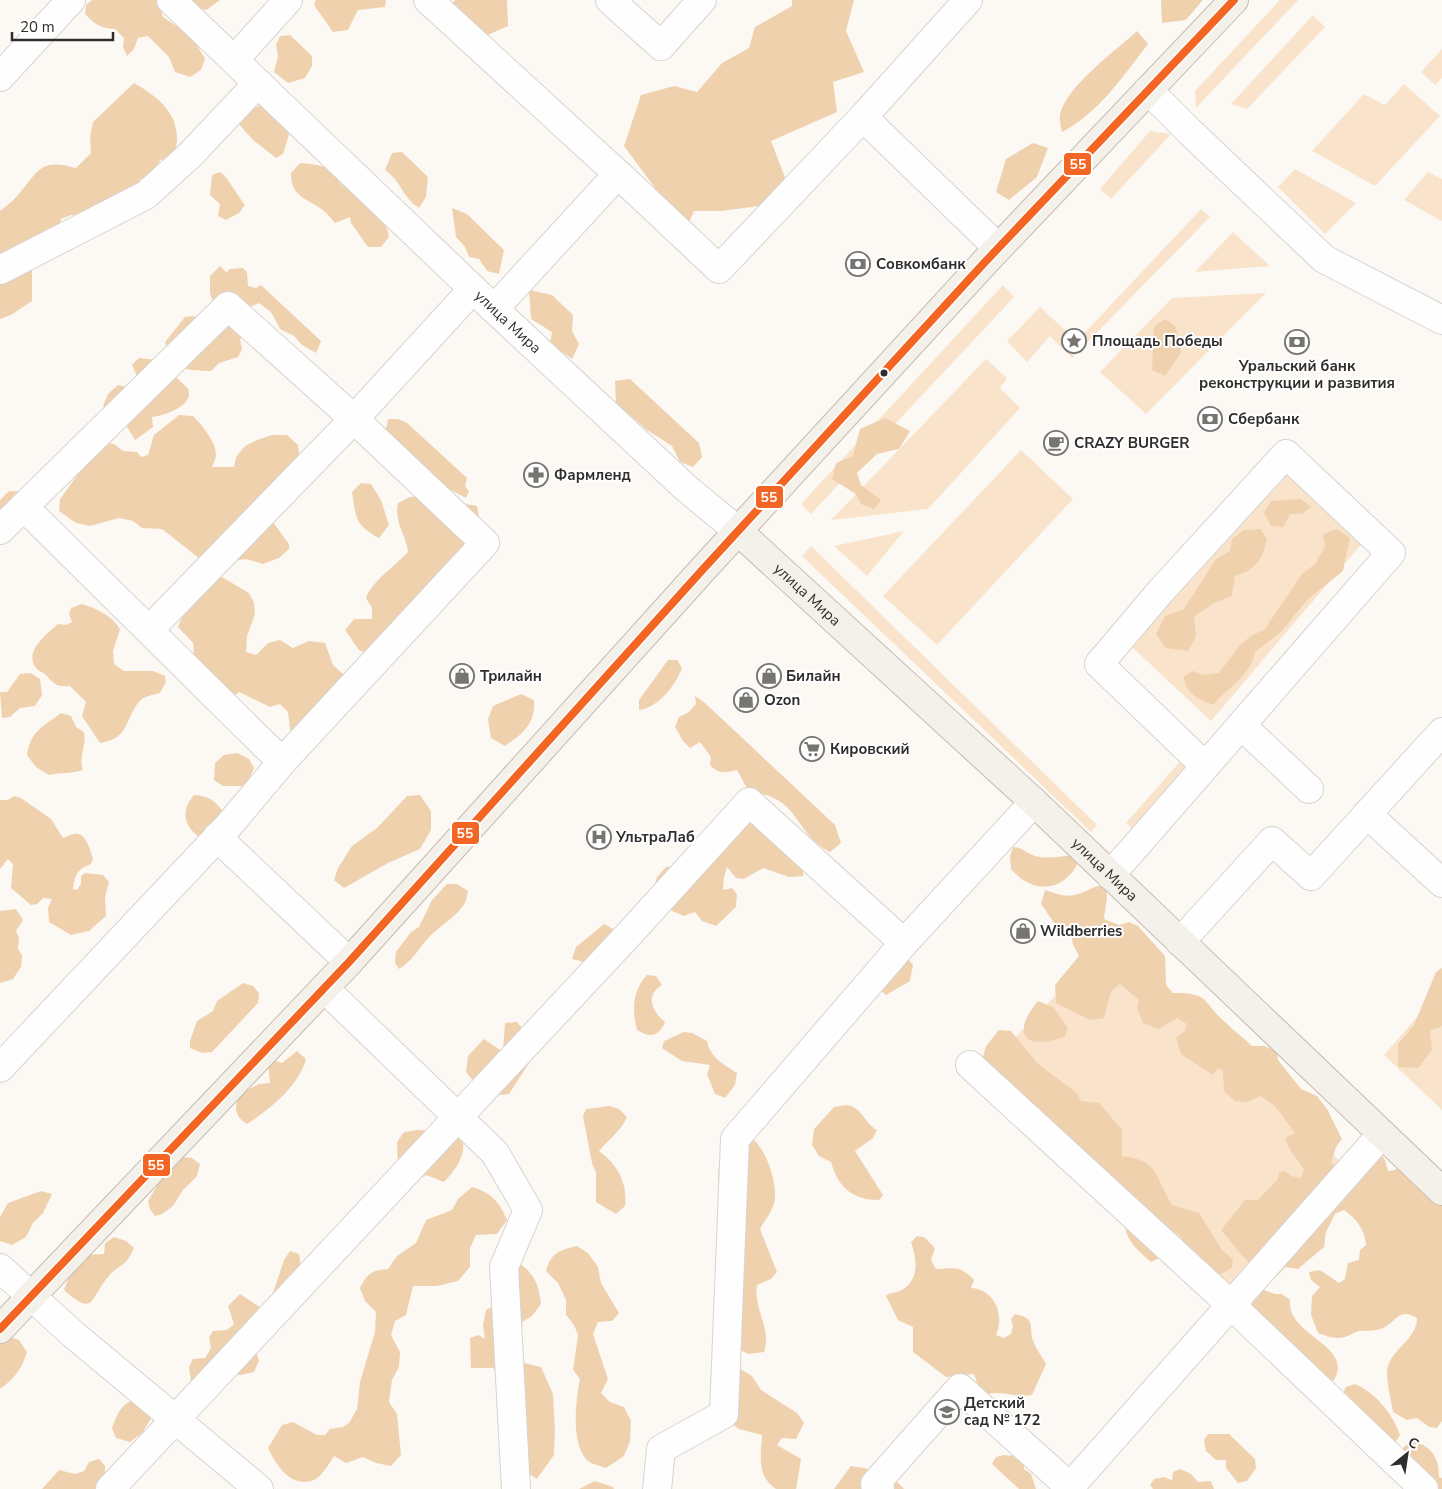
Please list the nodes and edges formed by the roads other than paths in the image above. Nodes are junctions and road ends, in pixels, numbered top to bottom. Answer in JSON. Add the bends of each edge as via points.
{"nodes":[{"id":1,"x":71,"y":0,"type":"edge"},
{"id":2,"x":172,"y":0,"type":"edge"},
{"id":3,"x":288,"y":0,"type":"edge"},
{"id":4,"x":428,"y":0,"type":"edge"},
{"id":5,"x":610,"y":0,"type":"edge"},
{"id":6,"x":702,"y":0,"type":"edge"},
{"id":7,"x":968,"y":0,"type":"edge"},
{"id":8,"x":1234,"y":0,"type":"edge"},
{"id":9,"x":235,"y":59,"type":"junction"},
{"id":10,"x":0,"y":77,"type":"edge"},
{"id":11,"x":258,"y":83,"type":"junction"},
{"id":12,"x":1148,"y":90,"type":"junction"},
{"id":13,"x":862,"y":117,"type":"junction"},
{"id":14,"x":618,"y":174,"type":"junction"},
{"id":15,"x":998,"y":248,"type":"junction"},
{"id":16,"x":0,"y":270,"type":"edge"},
{"id":17,"x":473,"y":289,"type":"junction"},
{"id":18,"x":494,"y":309,"type":"junction"},
{"id":19,"x":1442,"y":320,"type":"edge"},
{"id":20,"x":354,"y":420,"type":"junction"},
{"id":21,"x":24,"y":507,"type":"junction"},
{"id":22,"x":0,"y":530,"type":"edge"},
{"id":23,"x":738,"y":531,"type":"junction"},
{"id":24,"x":149,"y":630,"type":"junction"},
{"id":25,"x":1241,"y":725,"type":"junction"},
{"id":26,"x":1442,"y":732,"type":"edge"},
{"id":27,"x":282,"y":762,"type":"junction"},
{"id":28,"x":1205,"y":766,"type":"junction"},
{"id":29,"x":1309,"y":790,"type":"dead end"},
{"id":30,"x":1034,"y":802,"type":"junction"},
{"id":31,"x":1367,"y":814,"type":"junction"},
{"id":32,"x":217,"y":837,"type":"junction"},
{"id":33,"x":1110,"y":875,"type":"junction"},
{"id":34,"x":1442,"y":883,"type":"edge"},
{"id":35,"x":1180,"y":942,"type":"junction"},
{"id":36,"x":904,"y":943,"type":"junction"},
{"id":37,"x":349,"y":962,"type":"junction"},
{"id":38,"x":324,"y":988,"type":"junction"},
{"id":39,"x":970,"y":1065,"type":"dead end"},
{"id":40,"x":0,"y":1068,"type":"edge"},
{"id":41,"x":459,"y":1116,"type":"junction"},
{"id":42,"x":1382,"y":1134,"type":"junction"},
{"id":43,"x":1442,"y":1191,"type":"edge"},
{"id":44,"x":0,"y":1268,"type":"edge"},
{"id":45,"x":31,"y":1297,"type":"junction"},
{"id":46,"x":1231,"y":1305,"type":"junction"},
{"id":47,"x":0,"y":1329,"type":"edge"},
{"id":48,"x":176,"y":1419,"type":"junction"},
{"id":49,"x":1071,"y":1488,"type":"edge"},
{"id":50,"x":110,"y":1489,"type":"edge"},
{"id":51,"x":259,"y":1489,"type":"edge"},
{"id":52,"x":516,"y":1489,"type":"edge"},
{"id":53,"x":658,"y":1489,"type":"edge"},
{"id":54,"x":880,"y":1489,"type":"edge"},
{"id":55,"x":1424,"y":1489,"type":"edge"}],
"edges":[{"from":1,"to":10,"type":"street"},
{"from":2,"to":9,"type":"street","name":"улица Мира"},
{"from":3,"to":9,"type":"street"},
{"from":4,"to":14,"type":"street"},
{"from":5,"to":6,"type":"street","via":[[660,46]]},
{"from":7,"to":13,"type":"street"},
{"from":8,"to":12,"type":"main road"},
{"from":9,"to":11,"type":"street","name":"улица Мира"},
{"from":11,"to":16,"type":"street","via":[[195,150],[146,195]]},
{"from":11,"to":17,"type":"street","name":"улица Мира"},
{"from":12,"to":15,"type":"main road"},
{"from":12,"to":19,"type":"street","via":[[1324,258]]},
{"from":13,"to":14,"type":"street","via":[[719,269]]},
{"from":13,"to":15,"type":"street"},
{"from":14,"to":18,"type":"street"},
{"from":15,"to":23,"type":"main road"},
{"from":17,"to":18,"type":"street","name":"улица Мира"},
{"from":17,"to":20,"type":"street"},
{"from":18,"to":23,"type":"street","name":"улица Мира","via":[[686,488]]},
{"from":20,"to":21,"type":"street","via":[[228,306]]},
{"from":20,"to":24,"type":"street"},
{"from":20,"to":27,"type":"street","via":[[484,543]]},
{"from":21,"to":22,"type":"street"},
{"from":21,"to":24,"type":"street"},
{"from":23,"to":30,"type":"main road","name":"улица Мира"},
{"from":23,"to":37,"type":"main road"},
{"from":24,"to":27,"type":"street"},
{"from":25,"to":28,"type":"street"},
{"from":25,"to":28,"type":"street","via":[[1391,553],[1286,454],[1099,664]]},
{"from":25,"to":29,"type":"street"},
{"from":26,"to":31,"type":"street"},
{"from":27,"to":32,"type":"street"},
{"from":28,"to":33,"type":"street"},
{"from":30,"to":33,"type":"main road","name":"улица Мира"},
{"from":30,"to":36,"type":"street"},
{"from":31,"to":34,"type":"street"},
{"from":31,"to":35,"type":"street","via":[[1311,876],[1272,841]]},
{"from":32,"to":37,"type":"street"},
{"from":32,"to":40,"type":"street"},
{"from":33,"to":35,"type":"main road","name":"улица Мира"},
{"from":35,"to":42,"type":"main road","name":"улица Мира"},
{"from":36,"to":41,"type":"street","via":[[749,802]]},
{"from":36,"to":53,"type":"street","via":[[735,1139],[724,1414],[661,1449]]},
{"from":37,"to":38,"type":"main road"},
{"from":38,"to":41,"type":"street"},
{"from":38,"to":45,"type":"main road"},
{"from":39,"to":46,"type":"street"},
{"from":41,"to":48,"type":"street"},
{"from":41,"to":52,"type":"street","via":[[495,1153],[528,1210],[504,1268]]},
{"from":42,"to":43,"type":"main road","name":"улица Мира"},
{"from":42,"to":46,"type":"street"},
{"from":44,"to":45,"type":"street"},
{"from":45,"to":47,"type":"main road"},
{"from":45,"to":48,"type":"street"},
{"from":46,"to":49,"type":"street"},
{"from":46,"to":55,"type":"street"},
{"from":48,"to":50,"type":"street"},
{"from":48,"to":51,"type":"street"},
{"from":49,"to":54,"type":"street","via":[[960,1388],[875,1484]]}]}
